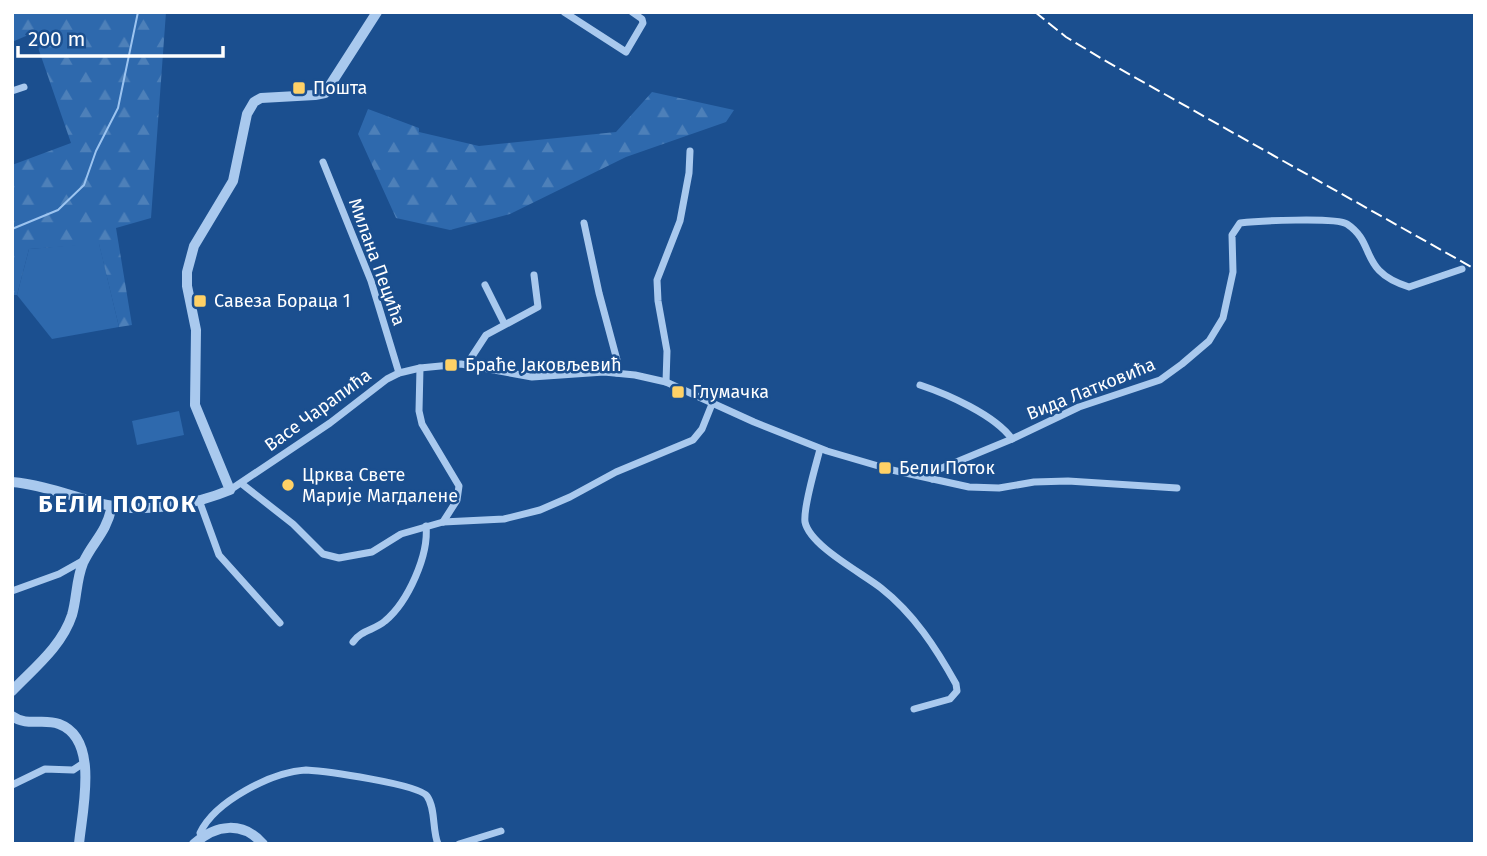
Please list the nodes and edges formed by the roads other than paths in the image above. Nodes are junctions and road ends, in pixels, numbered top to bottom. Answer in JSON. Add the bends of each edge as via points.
{"nodes":[{"id":1,"x":377,"y":12,"type":"edge"},
{"id":2,"x":564,"y":12,"type":"edge"},
{"id":3,"x":632,"y":12,"type":"edge"},
{"id":4,"x":24,"y":87,"type":"dead end"},
{"id":5,"x":12,"y":91,"type":"edge"},
{"id":6,"x":690,"y":151,"type":"dead end"},
{"id":7,"x":323,"y":162,"type":"dead end"},
{"id":8,"x":584,"y":223,"type":"dead end"},
{"id":9,"x":1462,"y":269,"type":"dead end"},
{"id":10,"x":534,"y":275,"type":"dead end"},
{"id":11,"x":485,"y":285,"type":"dead end"},
{"id":12,"x":503,"y":323,"type":"junction"},
{"id":13,"x":467,"y":364,"type":"junction"},
{"id":14,"x":420,"y":368,"type":"junction"},
{"id":15,"x":399,"y":373,"type":"junction"},
{"id":16,"x":617,"y":373,"type":"junction"},
{"id":17,"x":666,"y":382,"type":"junction"},
{"id":18,"x":920,"y":385,"type":"dead end"},
{"id":19,"x":712,"y":404,"type":"junction"},
{"id":20,"x":1012,"y":439,"type":"junction"},
{"id":21,"x":820,"y":449,"type":"junction"},
{"id":22,"x":932,"y":479,"type":"junction"},
{"id":23,"x":12,"y":482,"type":"edge"},
{"id":24,"x":242,"y":484,"type":"junction"},
{"id":25,"x":1177,"y":488,"type":"dead end"},
{"id":26,"x":230,"y":490,"type":"junction"},
{"id":27,"x":199,"y":500,"type":"junction"},
{"id":28,"x":112,"y":506,"type":"junction"},
{"id":29,"x":443,"y":522,"type":"junction"},
{"id":30,"x":426,"y":526,"type":"junction"},
{"id":31,"x":85,"y":560,"type":"junction"},
{"id":32,"x":58,"y":574,"type":"junction"},
{"id":33,"x":79,"y":577,"type":"junction"},
{"id":34,"x":12,"y":591,"type":"edge"},
{"id":35,"x":280,"y":623,"type":"dead end"},
{"id":36,"x":353,"y":642,"type":"dead end"},
{"id":37,"x":12,"y":691,"type":"edge"},
{"id":38,"x":914,"y":709,"type":"dead end"},
{"id":39,"x":12,"y":716,"type":"edge"},
{"id":40,"x":86,"y":762,"type":"junction"},
{"id":41,"x":12,"y":785,"type":"edge"},
{"id":42,"x":501,"y":831,"type":"dead end"},
{"id":43,"x":198,"y":841,"type":"edge"},
{"id":44,"x":79,"y":844,"type":"edge"},
{"id":45,"x":263,"y":844,"type":"edge"},
{"id":46,"x":438,"y":844,"type":"edge"},
{"id":47,"x":459,"y":844,"type":"edge"}],
"edges":[{"from":1,"to":26,"type":"street","via":[[325,93],[254,102],[247,114],[233,181],[189,259],[187,286],[196,330],[195,405]]},
{"from":2,"to":3,"type":"street","via":[[624,51],[643,23]]},
{"from":4,"to":5,"type":"street"},
{"from":6,"to":17,"type":"street","via":[[680,221],[657,280],[667,351]]},
{"from":7,"to":15,"type":"street","name":"Милана Пецића","via":[[371,281]]},
{"from":8,"to":16,"type":"street"},
{"from":9,"to":20,"type":"street","name":"Вида Латковића","via":[[1409,286],[1380,273],[1357,234],[1343,222],[1240,223],[1232,235],[1233,272],[1226,307],[1209,341],[1160,380],[1079,407]]},
{"from":10,"to":12,"type":"street","via":[[538,307]]},
{"from":11,"to":12,"type":"street"},
{"from":12,"to":13,"type":"street","via":[[483,338]]},
{"from":13,"to":14,"type":"street","name":"Васе Чарапића"},
{"from":13,"to":16,"type":"street","name":"Васе Чарапића","via":[[532,377]]},
{"from":14,"to":15,"type":"street","name":"Васе Чарапића"},
{"from":14,"to":29,"type":"street","via":[[422,424],[459,486],[457,500]]},
{"from":15,"to":24,"type":"street","name":"Васе Чарапића"},
{"from":16,"to":17,"type":"street","name":"Васе Чарапића"},
{"from":17,"to":19,"type":"street","name":"Васе Чарапића"},
{"from":18,"to":20,"type":"street","name":"Вида Латковића","via":[[993,421]]},
{"from":19,"to":21,"type":"street","name":"Васе Чарапића"},
{"from":19,"to":29,"type":"street","via":[[693,440],[615,472],[550,506],[504,519]]},
{"from":20,"to":22,"type":"street","name":"Вида Латковића","via":[[937,470]]},
{"from":21,"to":22,"type":"street","name":"Васе Чарапића"},
{"from":21,"to":38,"type":"street","via":[[807,505],[807,527],[820,543],[901,604],[956,684],[952,697]]},
{"from":22,"to":25,"type":"street","name":"Васе Чарапића","via":[[969,487],[1068,481]]},
{"from":23,"to":28,"type":"street","name":"Васе Чарапића"},
{"from":24,"to":26,"type":"street","name":"Васе Чарапића"},
{"from":24,"to":30,"type":"street","via":[[332,558],[372,552],[401,534]]},
{"from":26,"to":27,"type":"street","name":"Васе Чарапића"},
{"from":27,"to":28,"type":"street","name":"Васе Чарапића","via":[[152,507]]},
{"from":27,"to":35,"type":"street","via":[[219,555]]},
{"from":28,"to":31,"type":"street","via":[[104,531]]},
{"from":29,"to":30,"type":"street"},
{"from":30,"to":36,"type":"street","via":[[419,566],[403,600],[383,624]]},
{"from":31,"to":32,"type":"street"},
{"from":31,"to":33,"type":"street"},
{"from":32,"to":33,"type":"street"},
{"from":32,"to":34,"type":"street"},
{"from":33,"to":37,"type":"street","via":[[65,633]]},
{"from":39,"to":40,"type":"street","via":[[22,722],[50,721],[67,727]]},
{"from":40,"to":41,"type":"street","via":[[73,769],[45,769]]},
{"from":40,"to":44,"type":"street"},
{"from":42,"to":47,"type":"street"},
{"from":43,"to":45,"type":"street","via":[[216,829],[231,827],[248,831]]},
{"from":43,"to":46,"type":"street","via":[[209,819],[238,795],[286,773],[306,770],[422,792],[430,802]]}]}
